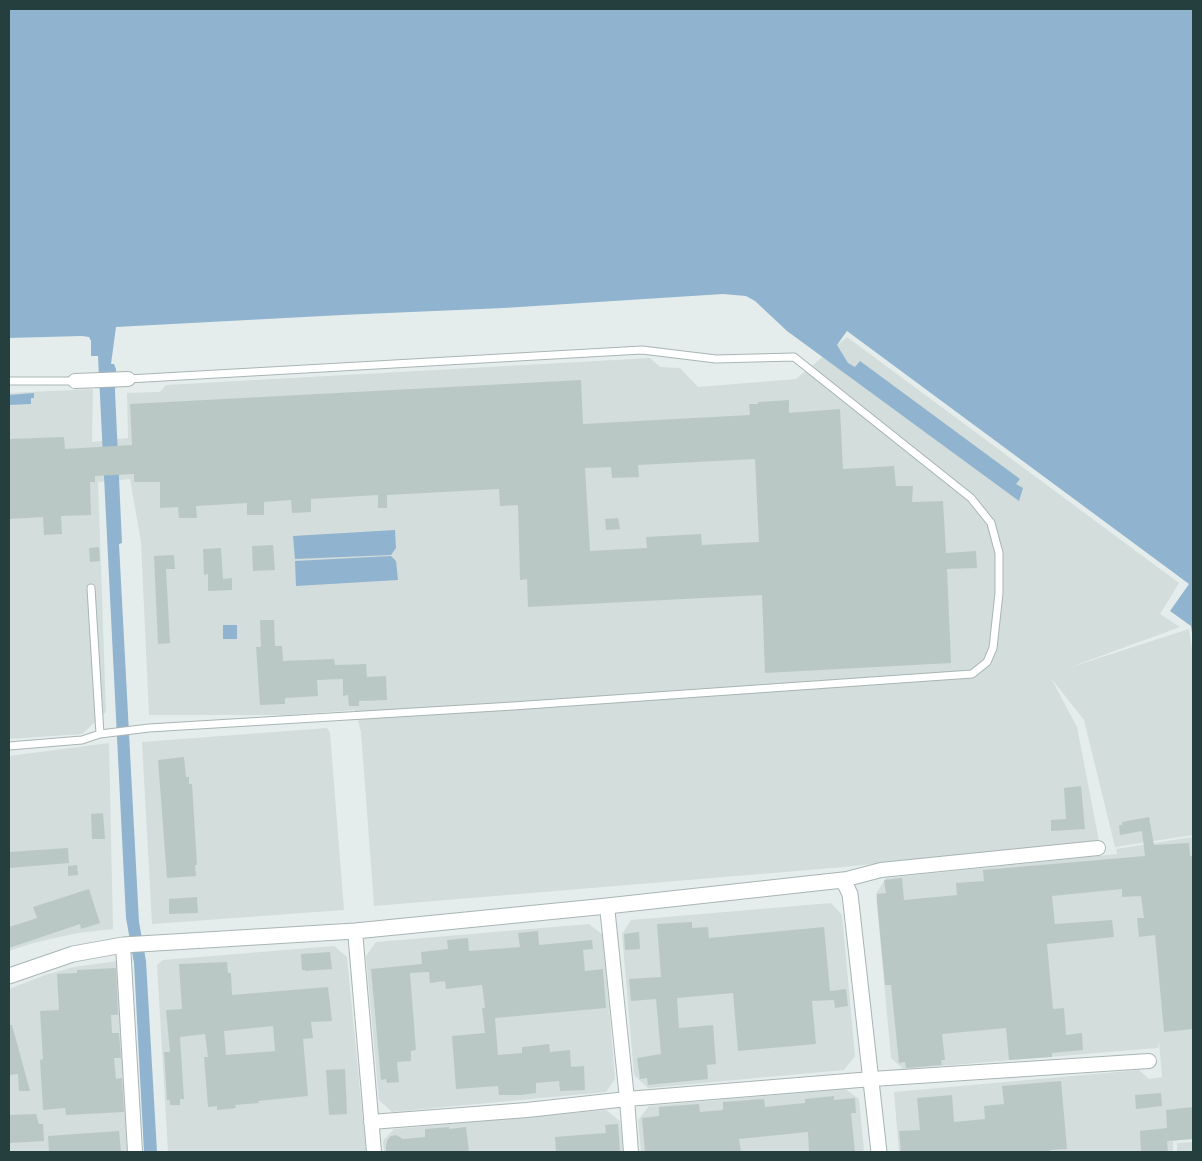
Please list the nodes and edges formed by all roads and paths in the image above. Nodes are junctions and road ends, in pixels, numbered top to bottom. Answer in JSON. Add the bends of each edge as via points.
{"nodes":[{"id":1,"x":128,"y":379,"type":"joint"},
{"id":2,"x":75,"y":381,"type":"joint"},
{"id":3,"x":9,"y":382,"type":"edge"},
{"id":4,"x":91,"y":588,"type":"dead end"},
{"id":5,"x":100,"y":734,"type":"junction"},
{"id":6,"x":9,"y":746,"type":"edge"},
{"id":7,"x":1098,"y":848,"type":"dead end"},
{"id":8,"x":843,"y":880,"type":"junction"},
{"id":9,"x":607,"y":906,"type":"junction"},
{"id":10,"x":355,"y":931,"type":"junction"},
{"id":11,"x":126,"y":945,"type":"junction"},
{"id":12,"x":9,"y":976,"type":"edge"},
{"id":13,"x":1149,"y":1061,"type":"dead end"},
{"id":14,"x":872,"y":1079,"type":"junction"},
{"id":15,"x":627,"y":1099,"type":"junction"},
{"id":16,"x":371,"y":1122,"type":"junction"},
{"id":17,"x":135,"y":1152,"type":"edge"},
{"id":18,"x":374,"y":1152,"type":"edge"},
{"id":19,"x":630,"y":1152,"type":"edge"},
{"id":20,"x":880,"y":1152,"type":"edge"}],
"edges":[{"from":1,"to":2,"type":"street"},
{"from":1,"to":5,"type":"lane","via":[[642,350],[716,359],[794,357],[971,498],[991,523],[999,554],[999,593],[993,648],[987,662],[972,674],[150,728]]},
{"from":2,"to":3,"type":"lane"},
{"from":4,"to":5,"type":"lane"},
{"from":5,"to":6,"type":"lane","via":[[82,740]]},
{"from":7,"to":8,"type":"street","via":[[881,870]]},
{"from":8,"to":9,"type":"street"},
{"from":8,"to":14,"type":"street","via":[[850,894]]},
{"from":9,"to":10,"type":"street"},
{"from":9,"to":15,"type":"street"},
{"from":10,"to":11,"type":"street"},
{"from":10,"to":16,"type":"street"},
{"from":11,"to":12,"type":"street","via":[[73,954]]},
{"from":11,"to":17,"type":"street"},
{"from":13,"to":14,"type":"street"},
{"from":14,"to":15,"type":"street"},
{"from":14,"to":20,"type":"street"},
{"from":15,"to":16,"type":"street"},
{"from":15,"to":19,"type":"street"},
{"from":16,"to":18,"type":"street"}]}
